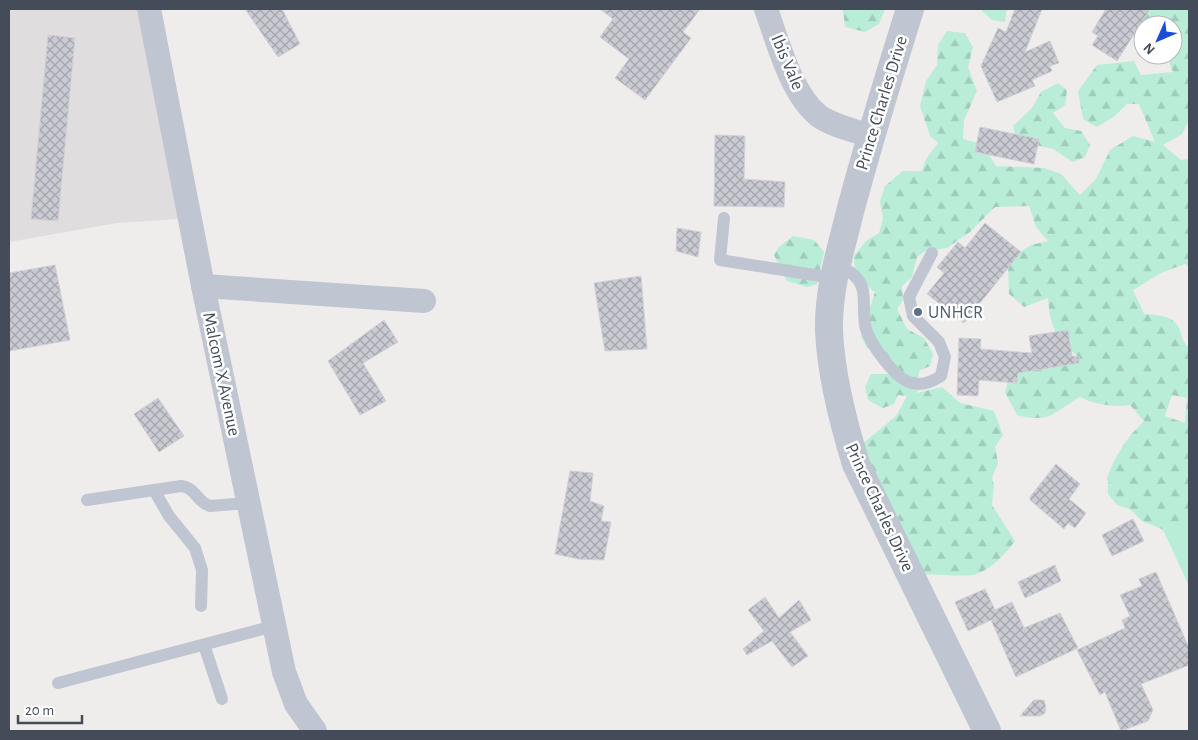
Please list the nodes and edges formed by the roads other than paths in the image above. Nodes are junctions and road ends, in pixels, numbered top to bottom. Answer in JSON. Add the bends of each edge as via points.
{"nodes":[{"id":1,"x":149,"y":9,"type":"edge"},
{"id":2,"x":766,"y":9,"type":"edge"},
{"id":3,"x":910,"y":9,"type":"edge"},
{"id":4,"x":870,"y":136,"type":"junction"},
{"id":5,"x":724,"y":218,"type":"dead end"},
{"id":6,"x":932,"y":253,"type":"dead end"},
{"id":7,"x":835,"y":272,"type":"junction"},
{"id":8,"x":203,"y":286,"type":"junction"},
{"id":9,"x":424,"y":301,"type":"dead end"},
{"id":10,"x":154,"y":490,"type":"junction"},
{"id":11,"x":87,"y":500,"type":"dead end"},
{"id":12,"x":248,"y":503,"type":"junction"},
{"id":13,"x":201,"y":606,"type":"dead end"},
{"id":14,"x":274,"y":626,"type":"junction"},
{"id":15,"x":204,"y":645,"type":"junction"},
{"id":16,"x":58,"y":683,"type":"dead end"},
{"id":17,"x":222,"y":699,"type":"dead end"},
{"id":18,"x":316,"y":731,"type":"edge"},
{"id":19,"x":987,"y":731,"type":"edge"}],
"edges":[{"from":1,"to":8,"type":"street","name":"Malcom X Avenue"},
{"from":2,"to":4,"type":"street","name":"Ibis Vale","via":[[803,99],[820,116]]},
{"from":3,"to":4,"type":"street","name":"Prince Charles Drive"},
{"from":4,"to":7,"type":"street","name":"Prince Charles Drive"},
{"from":5,"to":7,"type":"lane","via":[[720,260]]},
{"from":6,"to":7,"type":"lane","via":[[909,297],[913,316],[938,342],[945,356],[941,376],[930,384],[910,383],[873,347],[866,328],[862,286],[846,269]]},
{"from":7,"to":19,"type":"street","name":"Prince Charles Drive","via":[[829,331],[834,373],[856,464]]},
{"from":8,"to":9,"type":"street"},
{"from":8,"to":12,"type":"street","name":"Malcom X Avenue"},
{"from":10,"to":11,"type":"lane"},
{"from":10,"to":12,"type":"lane","via":[[186,487],[210,506]]},
{"from":10,"to":13,"type":"lane","via":[[169,516],[195,548],[202,570]]},
{"from":12,"to":14,"type":"street","name":"Malcom X Avenue"},
{"from":14,"to":15,"type":"lane"},
{"from":14,"to":18,"type":"street","name":"Malcom X Avenue","via":[[284,672],[296,704]]},
{"from":15,"to":16,"type":"lane"},
{"from":15,"to":17,"type":"lane"}]}
